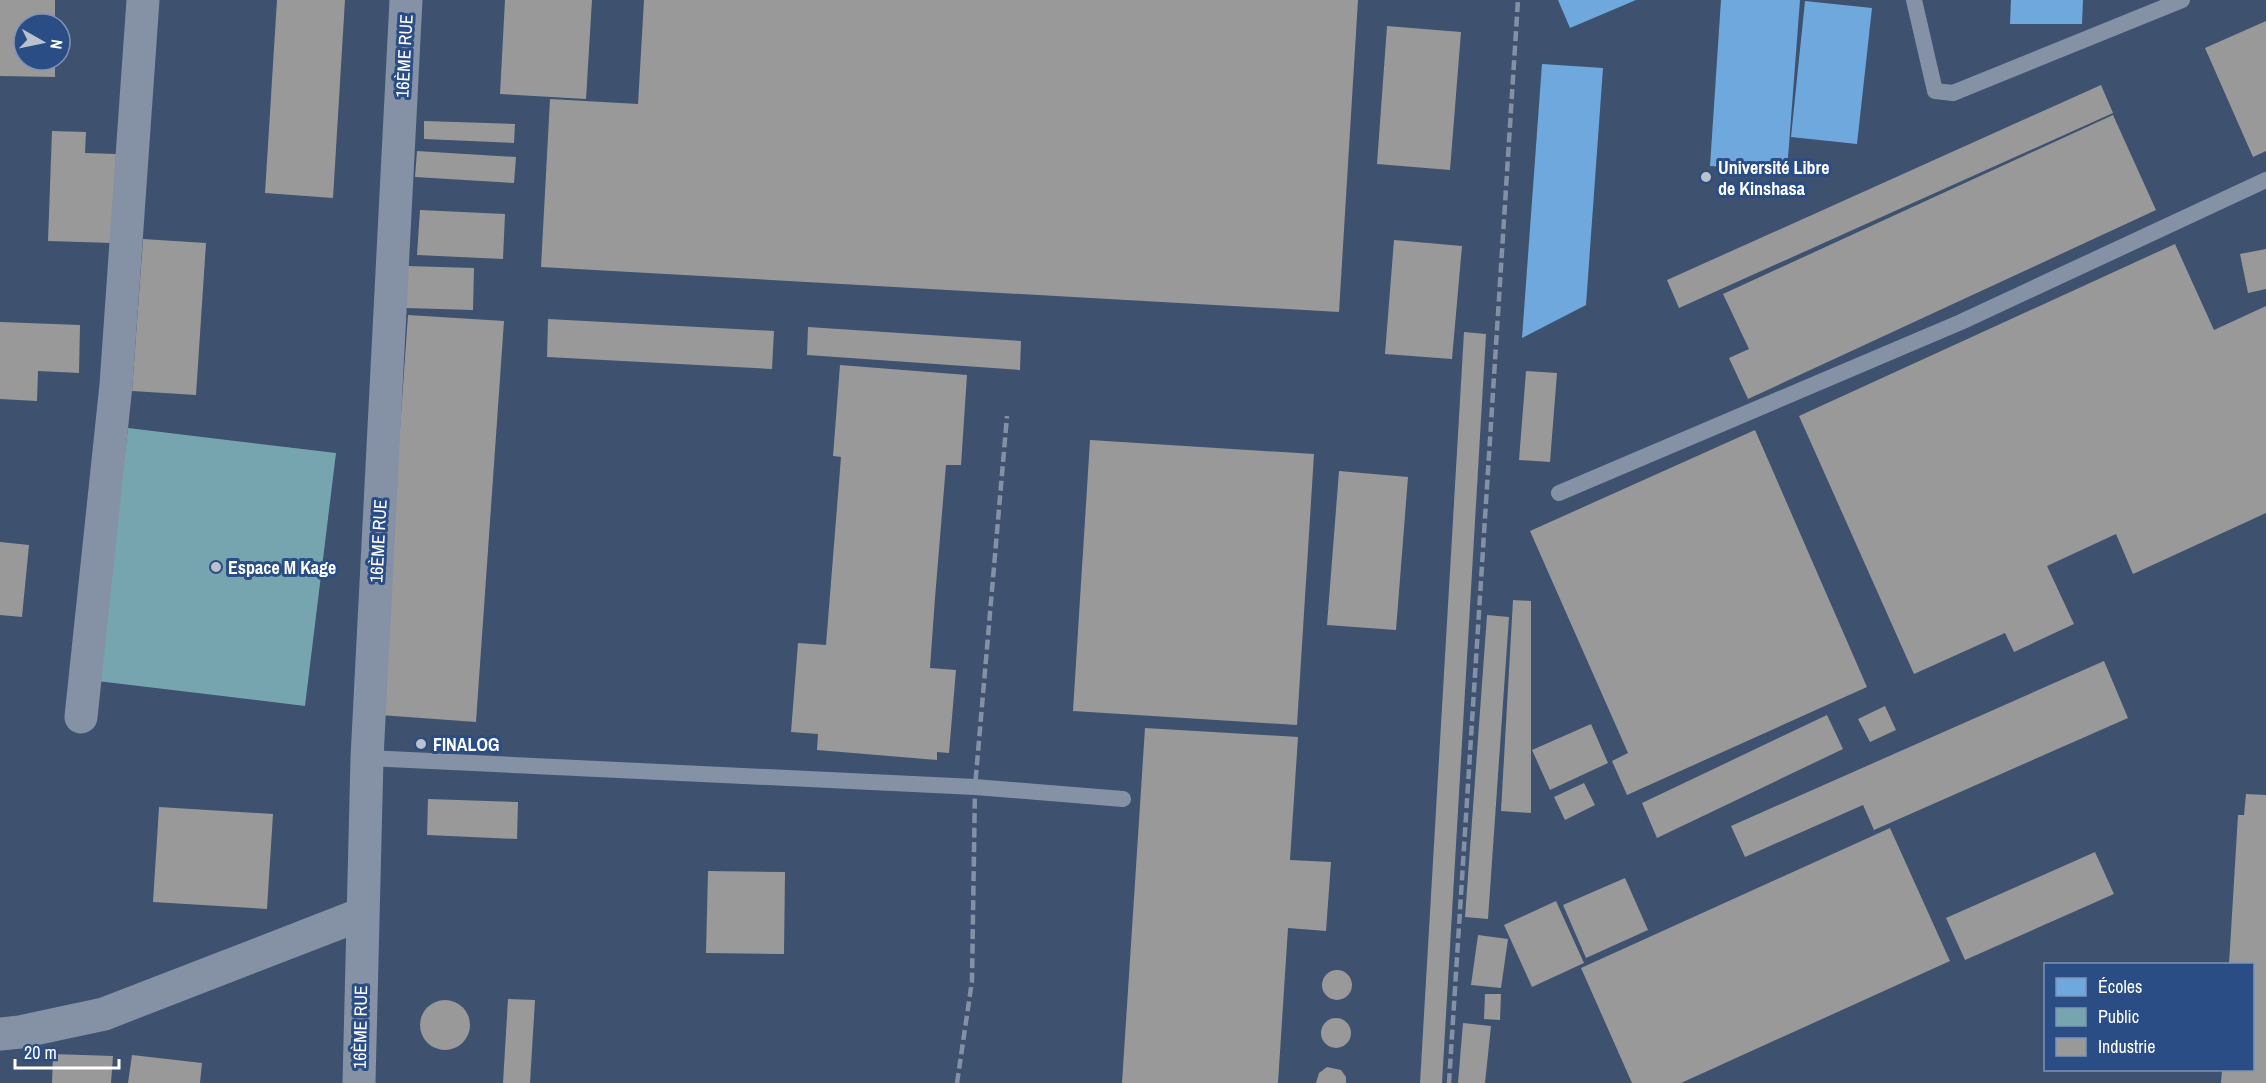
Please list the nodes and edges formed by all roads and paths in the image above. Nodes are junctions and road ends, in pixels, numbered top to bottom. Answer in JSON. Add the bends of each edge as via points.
{"nodes":[{"id":1,"x":143,"y":0,"type":"edge"},
{"id":2,"x":406,"y":0,"type":"edge"},
{"id":3,"x":1914,"y":0,"type":"edge"},
{"id":4,"x":2182,"y":0,"type":"edge"},
{"id":5,"x":2266,"y":180,"type":"edge"},
{"id":6,"x":1559,"y":493,"type":"dead end"},
{"id":7,"x":81,"y":717,"type":"dead end"},
{"id":8,"x":367,"y":758,"type":"junction"},
{"id":9,"x":1123,"y":799,"type":"dead end"},
{"id":10,"x":362,"y":914,"type":"junction"},
{"id":11,"x":0,"y":1034,"type":"edge"},
{"id":12,"x":359,"y":1083,"type":"edge"}],
"edges":[{"from":1,"to":7,"type":"street","via":[[116,385]]},
{"from":2,"to":8,"type":"street","name":"16ÈME RUE"},
{"from":3,"to":4,"type":"lane","via":[[1935,91],[1953,93]]},
{"from":5,"to":6,"type":"lane","via":[[1961,321]]},
{"from":8,"to":9,"type":"lane","via":[[975,787]]},
{"from":8,"to":10,"type":"street","name":"16ÈME RUE"},
{"from":10,"to":11,"type":"street","via":[[104,1014]]},
{"from":10,"to":12,"type":"street","name":"16ÈME RUE"}]}
